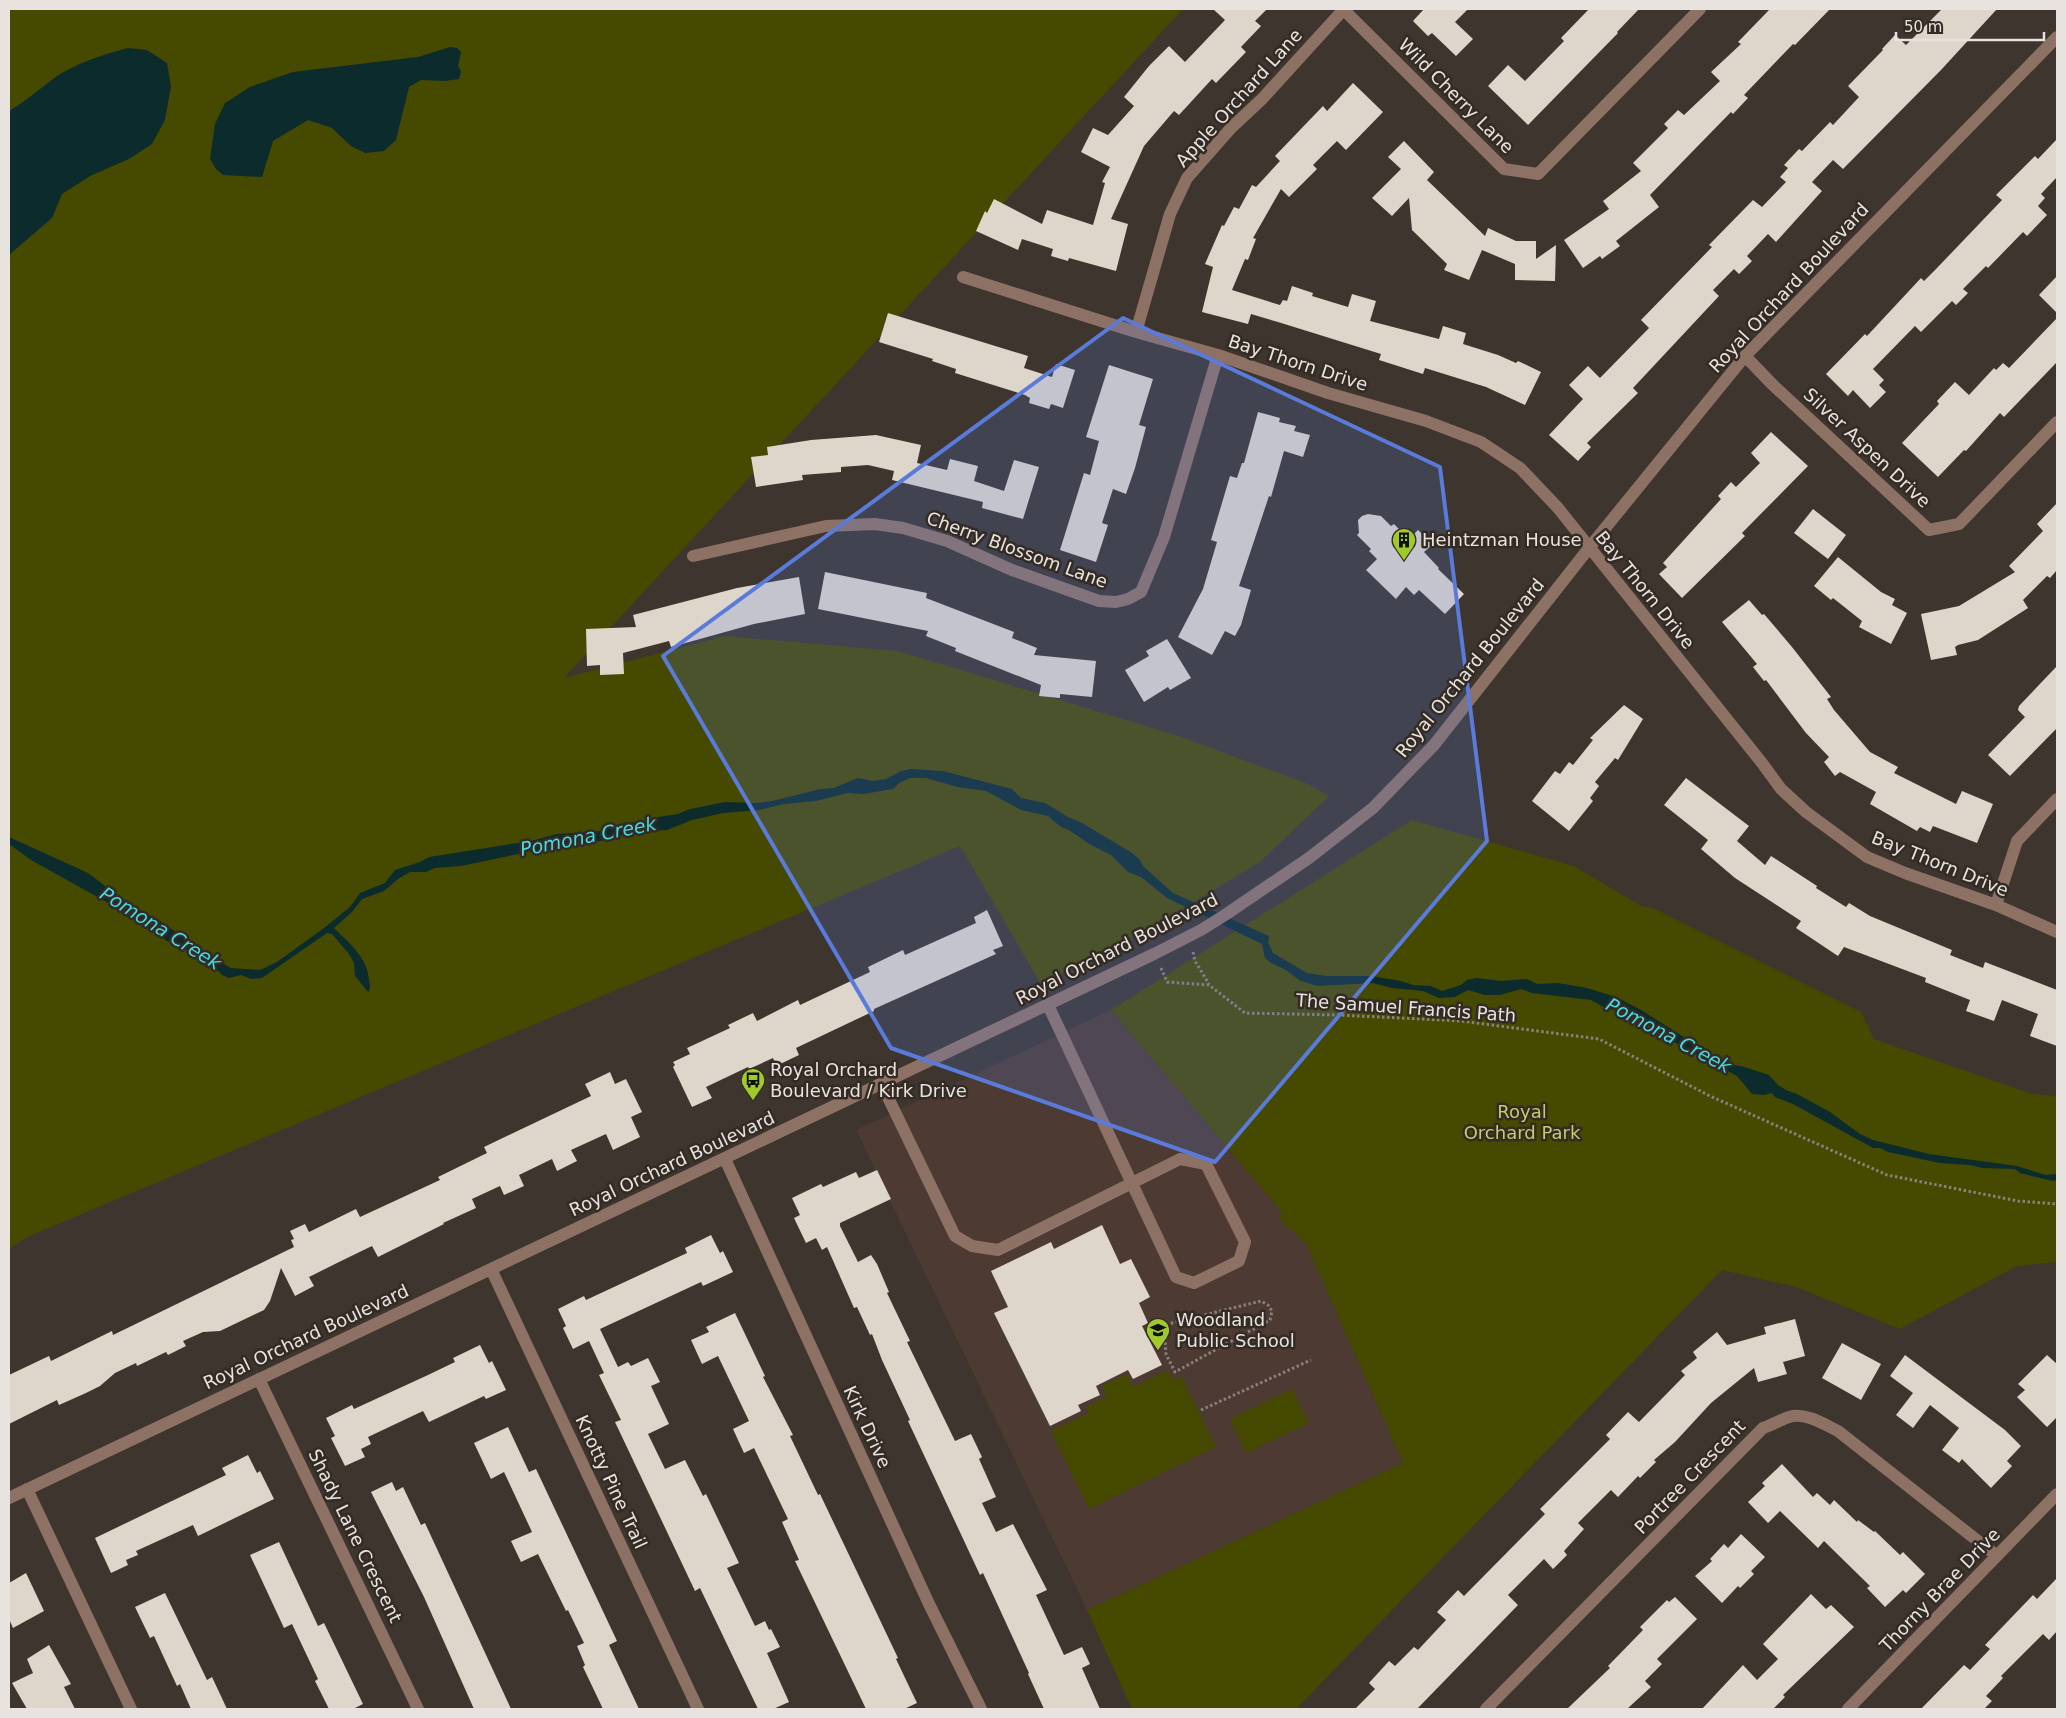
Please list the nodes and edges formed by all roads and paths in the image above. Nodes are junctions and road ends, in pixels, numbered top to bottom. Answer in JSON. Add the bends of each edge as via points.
{"nodes":[{"id":1,"x":1344,"y":9,"type":"edge"},
{"id":2,"x":1700,"y":9,"type":"edge"},
{"id":3,"x":2057,"y":37,"type":"edge"},
{"id":4,"x":964,"y":277,"type":"dead end"},
{"id":5,"x":1136,"y":332,"type":"junction"},
{"id":6,"x":1218,"y":355,"type":"junction"},
{"id":7,"x":1745,"y":356,"type":"junction"},
{"id":8,"x":2057,"y":422,"type":"edge"},
{"id":9,"x":1589,"y":548,"type":"junction"},
{"id":10,"x":694,"y":556,"type":"dead end"},
{"id":11,"x":2057,"y":799,"type":"edge"},
{"id":12,"x":1996,"y":905,"type":"junction"},
{"id":13,"x":2057,"y":932,"type":"edge"},
{"id":14,"x":1190,"y":936,"type":"junction"},
{"id":15,"x":1154,"y":954,"type":"junction"},
{"id":16,"x":1209,"y":985,"type":"junction"},
{"id":17,"x":1048,"y":1005,"type":"junction"},
{"id":18,"x":882,"y":1085,"type":"junction"},
{"id":19,"x":725,"y":1159,"type":"junction"},
{"id":20,"x":1132,"y":1183,"type":"junction"},
{"id":21,"x":2057,"y":1204,"type":"edge"},
{"id":22,"x":491,"y":1269,"type":"junction"},
{"id":23,"x":1164,"y":1324,"type":"junction"},
{"id":24,"x":1156,"y":1326,"type":"dead end"},
{"id":25,"x":1311,"y":1360,"type":"dead end"},
{"id":26,"x":259,"y":1379,"type":"junction"},
{"id":27,"x":1201,"y":1410,"type":"dead end"},
{"id":28,"x":27,"y":1489,"type":"junction"},
{"id":29,"x":2057,"y":1494,"type":"edge"},
{"id":30,"x":9,"y":1498,"type":"edge"},
{"id":31,"x":1997,"y":1556,"type":"junction"},
{"id":32,"x":131,"y":1709,"type":"edge"},
{"id":33,"x":418,"y":1709,"type":"edge"},
{"id":34,"x":698,"y":1709,"type":"edge"},
{"id":35,"x":981,"y":1709,"type":"edge"},
{"id":36,"x":1486,"y":1709,"type":"edge"},
{"id":37,"x":1848,"y":1709,"type":"edge"}],
"edges":[{"from":1,"to":2,"type":"street","name":"Wild Cherry Lane","via":[[1504,169],[1538,174]]},
{"from":1,"to":5,"type":"street","name":"Apple Orchard Lane","via":[[1188,178],[1170,214]]},
{"from":3,"to":7,"type":"street","name":"Royal Orchard Boulevard"},
{"from":4,"to":5,"type":"street","name":"Bay Thorn Drive"},
{"from":5,"to":6,"type":"street","name":"Bay Thorn Drive"},
{"from":6,"to":9,"type":"street","name":"Bay Thorn Drive","via":[[1328,393],[1426,421],[1480,442],[1520,468],[1558,508]]},
{"from":6,"to":10,"type":"street","name":"Cherry Blossom Lane","via":[[1164,537],[1141,592],[1128,599],[1099,601],[1012,570],[947,541],[904,528],[874,524],[826,526]]},
{"from":7,"to":8,"type":"street","name":"Silver Aspen Drive","via":[[1929,530],[1959,524]]},
{"from":7,"to":9,"type":"street","name":"Royal Orchard Boulevard"},
{"from":9,"to":12,"type":"street","name":"Bay Thorn Drive","via":[[1781,789],[1806,812],[1866,857]]},
{"from":9,"to":14,"type":"street","name":"Royal Orchard Boulevard","via":[[1434,745],[1373,808],[1309,858]]},
{"from":11,"to":12,"type":"street","via":[[2017,841]]},
{"from":12,"to":13,"type":"street","name":"Bay Thorn Drive"},
{"from":14,"to":15,"type":"street","name":"Royal Orchard Boulevard"},
{"from":14,"to":16,"type":"path","name":"The Samuel Francis Path","via":[[1195,962]]},
{"from":15,"to":16,"type":"path","via":[[1167,982]]},
{"from":15,"to":17,"type":"street","name":"Royal Orchard Boulevard"},
{"from":16,"to":21,"type":"path","name":"The Samuel Francis Path","via":[[1245,1013],[1461,1021],[1599,1039],[1710,1096],[1887,1175],[2018,1202]]},
{"from":17,"to":18,"type":"street","name":"Royal Orchard Boulevard"},
{"from":17,"to":20,"type":"street"},
{"from":18,"to":19,"type":"street","name":"Royal Orchard Boulevard"},
{"from":18,"to":20,"type":"street","via":[[955,1236],[972,1246],[998,1250]]},
{"from":19,"to":22,"type":"street","name":"Royal Orchard Boulevard"},
{"from":19,"to":35,"type":"street","name":"Kirk Drive","via":[[928,1604]]},
{"from":20,"to":20,"type":"street","via":[[1180,1160],[1206,1164],[1245,1242],[1239,1261],[1194,1283],[1176,1277]]},
{"from":22,"to":26,"type":"street","name":"Royal Orchard Boulevard"},
{"from":22,"to":34,"type":"street","name":"Knotty Pine Trail"},
{"from":23,"to":23,"type":"path","via":[[1261,1301],[1272,1311],[1270,1320],[1175,1372],[1166,1354]]},
{"from":23,"to":24,"type":"path"},
{"from":25,"to":27,"type":"path"},
{"from":26,"to":28,"type":"street","name":"Royal Orchard Boulevard"},
{"from":26,"to":33,"type":"street","name":"Shady Lane Crescent"},
{"from":28,"to":30,"type":"street","name":"Royal Orchard Boulevard"},
{"from":28,"to":32,"type":"street"},
{"from":29,"to":31,"type":"street","name":"Thorny Brae Drive"},
{"from":31,"to":36,"type":"street","name":"Portree Crescent","via":[[1838,1431],[1819,1421],[1790,1416],[1763,1428]]},
{"from":31,"to":37,"type":"street","name":"Thorny Brae Drive"}]}
